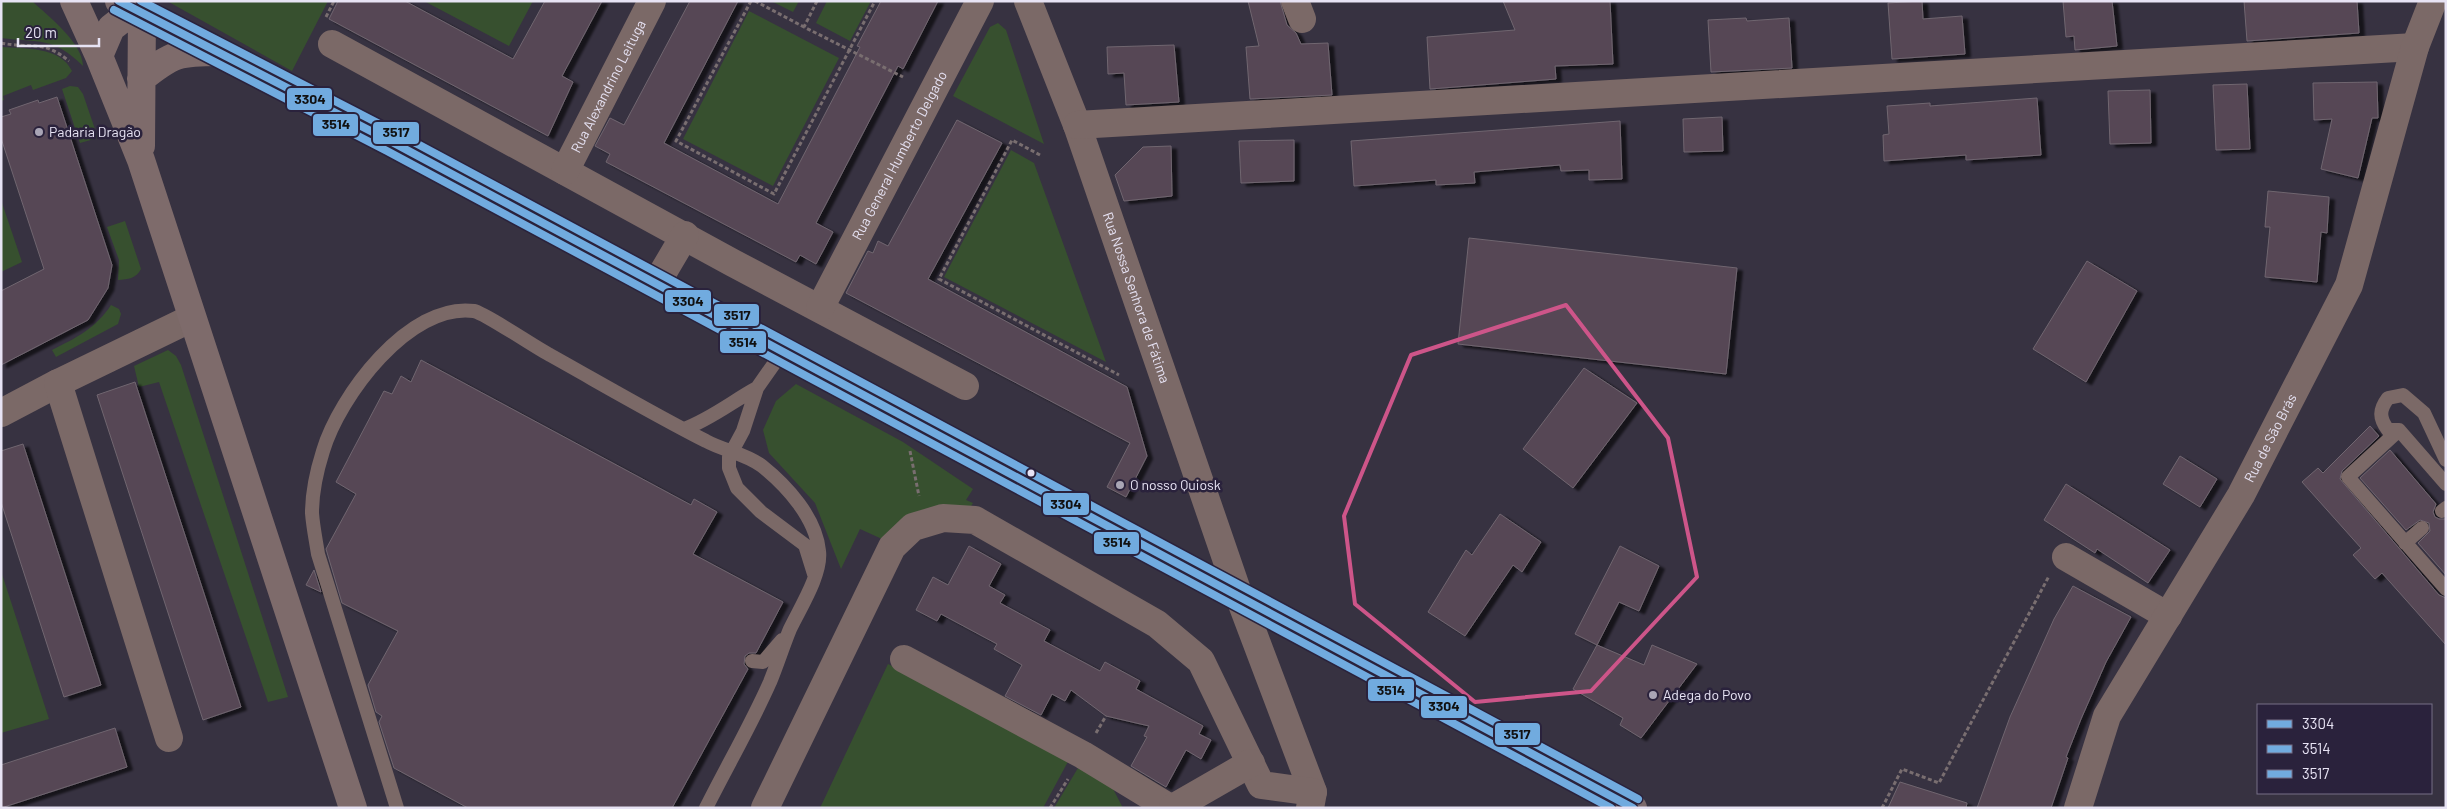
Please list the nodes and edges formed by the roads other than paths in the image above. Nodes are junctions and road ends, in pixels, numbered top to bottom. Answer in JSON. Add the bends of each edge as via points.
{"nodes":[{"id":1,"x":74,"y":1,"type":"edge"},
{"id":2,"x":652,"y":1,"type":"edge"},
{"id":3,"x":980,"y":1,"type":"edge"},
{"id":4,"x":1028,"y":1,"type":"edge"},
{"id":5,"x":2433,"y":1,"type":"edge"},
{"id":6,"x":132,"y":8,"type":"edge"},
{"id":7,"x":332,"y":44,"type":"dead end"},
{"id":8,"x":2415,"y":47,"type":"junction"},
{"id":9,"x":219,"y":52,"type":"junction"},
{"id":10,"x":86,"y":60,"type":"junction"},
{"id":11,"x":142,"y":79,"type":"junction"},
{"id":12,"x":1077,"y":125,"type":"junction"},
{"id":13,"x":141,"y":160,"type":"junction"},
{"id":14,"x":565,"y":171,"type":"junction"},
{"id":15,"x":685,"y":236,"type":"junction"},
{"id":16,"x":656,"y":284,"type":"junction"},
{"id":17,"x":820,"y":308,"type":"junction"},
{"id":18,"x":192,"y":318,"type":"junction"},
{"id":19,"x":783,"y":351,"type":"junction"},
{"id":20,"x":58,"y":383,"type":"junction"},
{"id":21,"x":965,"y":386,"type":"dead end"},
{"id":22,"x":758,"y":388,"type":"junction"},
{"id":23,"x":1,"y":414,"type":"edge"},
{"id":24,"x":684,"y":429,"type":"junction"},
{"id":25,"x":2399,"y":430,"type":"junction"},
{"id":26,"x":743,"y":431,"type":"junction"},
{"id":27,"x":708,"y":443,"type":"junction"},
{"id":28,"x":732,"y":451,"type":"junction"},
{"id":29,"x":2446,"y":460,"type":"edge"},
{"id":30,"x":2446,"y":484,"type":"edge"},
{"id":31,"x":2422,"y":528,"type":"dead end"},
{"id":32,"x":2405,"y":543,"type":"junction"},
{"id":33,"x":2059,"y":563,"type":"road end"},
{"id":34,"x":815,"y":576,"type":"junction"},
{"id":35,"x":2446,"y":590,"type":"edge"},
{"id":36,"x":1239,"y":596,"type":"junction"},
{"id":37,"x":2168,"y":616,"type":"junction"},
{"id":38,"x":789,"y":632,"type":"junction"},
{"id":39,"x":904,"y":659,"type":"dead end"},
{"id":40,"x":752,"y":661,"type":"dead end"},
{"id":41,"x":169,"y":738,"type":"dead end"},
{"id":42,"x":1262,"y":785,"type":"edge"},
{"id":43,"x":1312,"y":800,"type":"edge"},
{"id":44,"x":352,"y":808,"type":"edge"},
{"id":45,"x":397,"y":808,"type":"edge"},
{"id":46,"x":706,"y":808,"type":"edge"},
{"id":47,"x":765,"y":808,"type":"edge"},
{"id":48,"x":1172,"y":808,"type":"edge"},
{"id":49,"x":1633,"y":808,"type":"edge"},
{"id":50,"x":2078,"y":808,"type":"edge"}],
"edges":[{"from":1,"to":10,"type":"street"},
{"from":2,"to":14,"type":"street","name":"Rua Alexandrino Leituga"},
{"from":3,"to":17,"type":"street","name":"Rua General Humberto Delgado"},
{"from":4,"to":12,"type":"street","name":"Rua Nossa Senhora de Fátima"},
{"from":5,"to":8,"type":"street","name":"Rua de São Brás"},
{"from":6,"to":9,"type":"main road"},
{"from":6,"to":10,"type":"street"},
{"from":6,"to":11,"type":"street"},
{"from":7,"to":14,"type":"street"},
{"from":8,"to":12,"type":"street"},
{"from":8,"to":37,"type":"street","name":"Rua de São Brás","via":[[2350,285],[2241,495]]},
{"from":9,"to":11,"type":"street","via":[[185,52],[165,59]]},
{"from":9,"to":16,"type":"main road"},
{"from":10,"to":13,"type":"street"},
{"from":11,"to":13,"type":"street"},
{"from":12,"to":36,"type":"street","name":"Rua Nossa Senhora de Fátima"},
{"from":13,"to":18,"type":"street"},
{"from":14,"to":15,"type":"street"},
{"from":15,"to":16,"type":"street"},
{"from":15,"to":17,"type":"street"},
{"from":16,"to":19,"type":"main road"},
{"from":17,"to":21,"type":"street"},
{"from":18,"to":20,"type":"street"},
{"from":18,"to":44,"type":"street"},
{"from":19,"to":22,"type":"lane"},
{"from":19,"to":36,"type":"main road"},
{"from":20,"to":23,"type":"street"},
{"from":20,"to":41,"type":"street"},
{"from":22,"to":24,"type":"lane","via":[[727,404],[706,420]]},
{"from":22,"to":26,"type":"lane"},
{"from":24,"to":27,"type":"lane"},
{"from":24,"to":45,"type":"lane","via":[[475,311],[442,314],[413,329],[361,379],[342,409],[323,450],[312,512],[318,554]]},
{"from":25,"to":29,"type":"lane","via":[[2388,430],[2381,420],[2380,408],[2388,398],[2403,396],[2424,414]]},
{"from":25,"to":30,"type":"lane"},
{"from":25,"to":32,"type":"lane","via":[[2348,477]]},
{"from":26,"to":27,"type":"lane","via":[[727,441]]},
{"from":26,"to":28,"type":"lane"},
{"from":27,"to":28,"type":"lane"},
{"from":28,"to":34,"type":"lane","via":[[729,468],[737,488],[761,512],[805,545]]},
{"from":28,"to":34,"type":"lane","via":[[762,466],[805,514],[820,553]]},
{"from":31,"to":32,"type":"lane"},
{"from":32,"to":35,"type":"lane"},
{"from":33,"to":37,"type":"street"},
{"from":34,"to":38,"type":"lane"},
{"from":36,"to":43,"type":"street","name":"Rua Nossa Senhora de Fátima"},
{"from":36,"to":49,"type":"main road"},
{"from":37,"to":50,"type":"street","name":"Rua de São Brás","via":[[2107,716]]},
{"from":38,"to":40,"type":"lane","via":[[763,662]]},
{"from":38,"to":46,"type":"lane","via":[[769,683]]},
{"from":39,"to":48,"type":"street","via":[[1083,755]]},
{"from":42,"to":43,"type":"street"},
{"from":42,"to":47,"type":"street","via":[[1201,661],[1157,624],[975,520],[943,518],[913,527],[892,547]]},
{"from":42,"to":48,"type":"street"}]}
